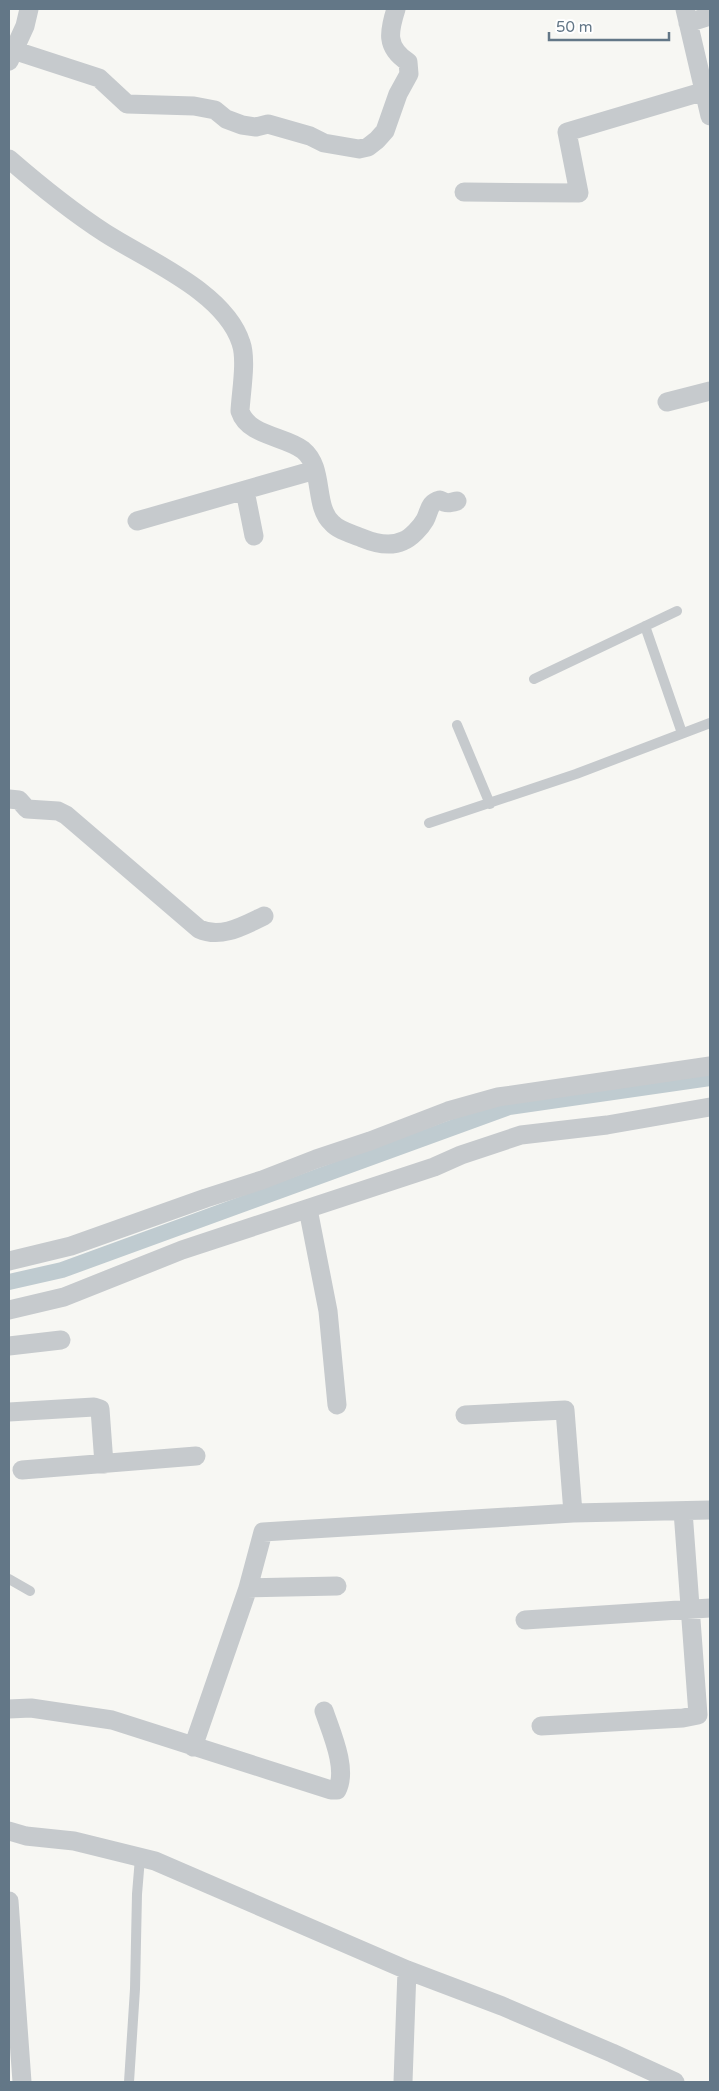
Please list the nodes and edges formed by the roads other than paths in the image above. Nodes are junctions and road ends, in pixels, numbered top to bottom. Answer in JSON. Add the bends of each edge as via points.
{"nodes":[{"id":1,"x":30,"y":9,"type":"edge"},
{"id":2,"x":396,"y":9,"type":"edge"},
{"id":3,"x":687,"y":16,"type":"edge"},
{"id":4,"x":710,"y":16,"type":"edge"},
{"id":5,"x":11,"y":56,"type":"edge"},
{"id":6,"x":705,"y":69,"type":"edge"},
{"id":7,"x":705,"y":91,"type":"junction"},
{"id":8,"x":710,"y":116,"type":"edge"},
{"id":9,"x":9,"y":159,"type":"edge"},
{"id":10,"x":464,"y":192,"type":"dead end"},
{"id":11,"x":710,"y":391,"type":"edge"},
{"id":12,"x":667,"y":402,"type":"dead end"},
{"id":13,"x":315,"y":470,"type":"junction"},
{"id":14,"x":246,"y":491,"type":"junction"},
{"id":15,"x":456,"y":501,"type":"dead end"},
{"id":16,"x":137,"y":521,"type":"dead end"},
{"id":17,"x":254,"y":536,"type":"dead end"},
{"id":18,"x":677,"y":611,"type":"dead end"},
{"id":19,"x":645,"y":626,"type":"junction"},
{"id":20,"x":534,"y":679,"type":"dead end"},
{"id":21,"x":710,"y":723,"type":"edge"},
{"id":22,"x":457,"y":725,"type":"dead end"},
{"id":23,"x":682,"y":733,"type":"junction"},
{"id":24,"x":9,"y":799,"type":"edge"},
{"id":25,"x":490,"y":804,"type":"junction"},
{"id":26,"x":429,"y":823,"type":"dead end"},
{"id":27,"x":264,"y":916,"type":"dead end"},
{"id":28,"x":710,"y":1066,"type":"edge"},
{"id":29,"x":710,"y":1107,"type":"edge"},
{"id":30,"x":308,"y":1209,"type":"junction"},
{"id":31,"x":9,"y":1262,"type":"edge"},
{"id":32,"x":9,"y":1310,"type":"edge"},
{"id":33,"x":61,"y":1340,"type":"dead end"},
{"id":34,"x":9,"y":1346,"type":"edge"},
{"id":35,"x":337,"y":1405,"type":"dead end"},
{"id":36,"x":9,"y":1412,"type":"edge"},
{"id":37,"x":465,"y":1415,"type":"dead end"},
{"id":38,"x":196,"y":1456,"type":"dead end"},
{"id":39,"x":104,"y":1464,"type":"junction"},
{"id":40,"x":22,"y":1470,"type":"dead end"},
{"id":41,"x":710,"y":1510,"type":"edge"},
{"id":42,"x":683,"y":1511,"type":"junction"},
{"id":43,"x":573,"y":1513,"type":"junction"},
{"id":44,"x":9,"y":1579,"type":"edge"},
{"id":45,"x":337,"y":1586,"type":"dead end"},
{"id":46,"x":248,"y":1588,"type":"junction"},
{"id":47,"x":30,"y":1592,"type":"dead end"},
{"id":48,"x":710,"y":1608,"type":"edge"},
{"id":49,"x":690,"y":1609,"type":"junction"},
{"id":50,"x":524,"y":1620,"type":"dead end"},
{"id":51,"x":702,"y":1665,"type":"edge"},
{"id":52,"x":9,"y":1709,"type":"edge"},
{"id":53,"x":324,"y":1711,"type":"dead end"},
{"id":54,"x":541,"y":1726,"type":"dead end"},
{"id":55,"x":193,"y":1747,"type":"junction"},
{"id":56,"x":9,"y":1832,"type":"edge"},
{"id":57,"x":140,"y":1858,"type":"junction"},
{"id":58,"x":9,"y":1901,"type":"edge"},
{"id":59,"x":407,"y":1970,"type":"junction"},
{"id":60,"x":22,"y":2082,"type":"edge"},
{"id":61,"x":129,"y":2082,"type":"edge"},
{"id":62,"x":403,"y":2082,"type":"edge"},
{"id":63,"x":675,"y":2082,"type":"edge"}],
"edges":[{"from":1,"to":5,"type":"street"},
{"from":2,"to":5,"type":"street","via":[[390,34],[392,45],[408,62],[409,74],[385,130],[368,147],[359,149],[324,143],[268,124],[256,127],[242,125],[226,119],[215,110],[194,106],[127,104],[99,78]]},
{"from":3,"to":4,"type":"street"},
{"from":3,"to":6,"type":"street"},
{"from":6,"to":7,"type":"street"},
{"from":7,"to":8,"type":"street"},
{"from":7,"to":10,"type":"street","via":[[568,132],[579,193]]},
{"from":9,"to":13,"type":"street","via":[[106,233],[190,283],[222,312],[242,344],[241,416],[266,435],[303,450],[312,460]]},
{"from":11,"to":12,"type":"street"},
{"from":13,"to":14,"type":"street"},
{"from":13,"to":15,"type":"street","via":[[326,516],[332,524],[371,542],[402,542],[425,520],[434,502]]},
{"from":14,"to":16,"type":"street"},
{"from":14,"to":17,"type":"street"},
{"from":18,"to":19,"type":"lane"},
{"from":19,"to":20,"type":"lane"},
{"from":19,"to":23,"type":"lane"},
{"from":21,"to":23,"type":"lane"},
{"from":22,"to":25,"type":"lane"},
{"from":23,"to":25,"type":"lane"},
{"from":24,"to":27,"type":"street","via":[[19,800],[27,809],[58,811],[66,815],[208,933],[239,928]]},
{"from":25,"to":26,"type":"lane"},
{"from":28,"to":31,"type":"street","via":[[498,1096],[71,1246]]},
{"from":29,"to":30,"type":"street","via":[[521,1135]]},
{"from":30,"to":32,"type":"street","via":[[182,1250],[64,1297]]},
{"from":30,"to":35,"type":"street","via":[[328,1311]]},
{"from":33,"to":34,"type":"street"},
{"from":36,"to":39,"type":"street","via":[[100,1409]]},
{"from":37,"to":43,"type":"street","via":[[564,1410]]},
{"from":38,"to":39,"type":"street"},
{"from":39,"to":40,"type":"street"},
{"from":41,"to":42,"type":"street"},
{"from":42,"to":43,"type":"street"},
{"from":42,"to":49,"type":"street"},
{"from":43,"to":46,"type":"street","via":[[263,1532]]},
{"from":44,"to":47,"type":"lane"},
{"from":45,"to":46,"type":"street"},
{"from":46,"to":55,"type":"street"},
{"from":48,"to":49,"type":"street"},
{"from":49,"to":50,"type":"street"},
{"from":49,"to":51,"type":"street"},
{"from":51,"to":54,"type":"street","via":[[698,1715]]},
{"from":52,"to":55,"type":"street","via":[[31,1708],[112,1720]]},
{"from":53,"to":55,"type":"street","via":[[337,1749],[340,1778],[337,1790]]},
{"from":56,"to":57,"type":"street","via":[[74,1841]]},
{"from":57,"to":59,"type":"street","via":[[155,1861]]},
{"from":57,"to":61,"type":"lane"},
{"from":58,"to":60,"type":"street"},
{"from":59,"to":62,"type":"street"},
{"from":59,"to":63,"type":"street","via":[[567,2034]]}]}
